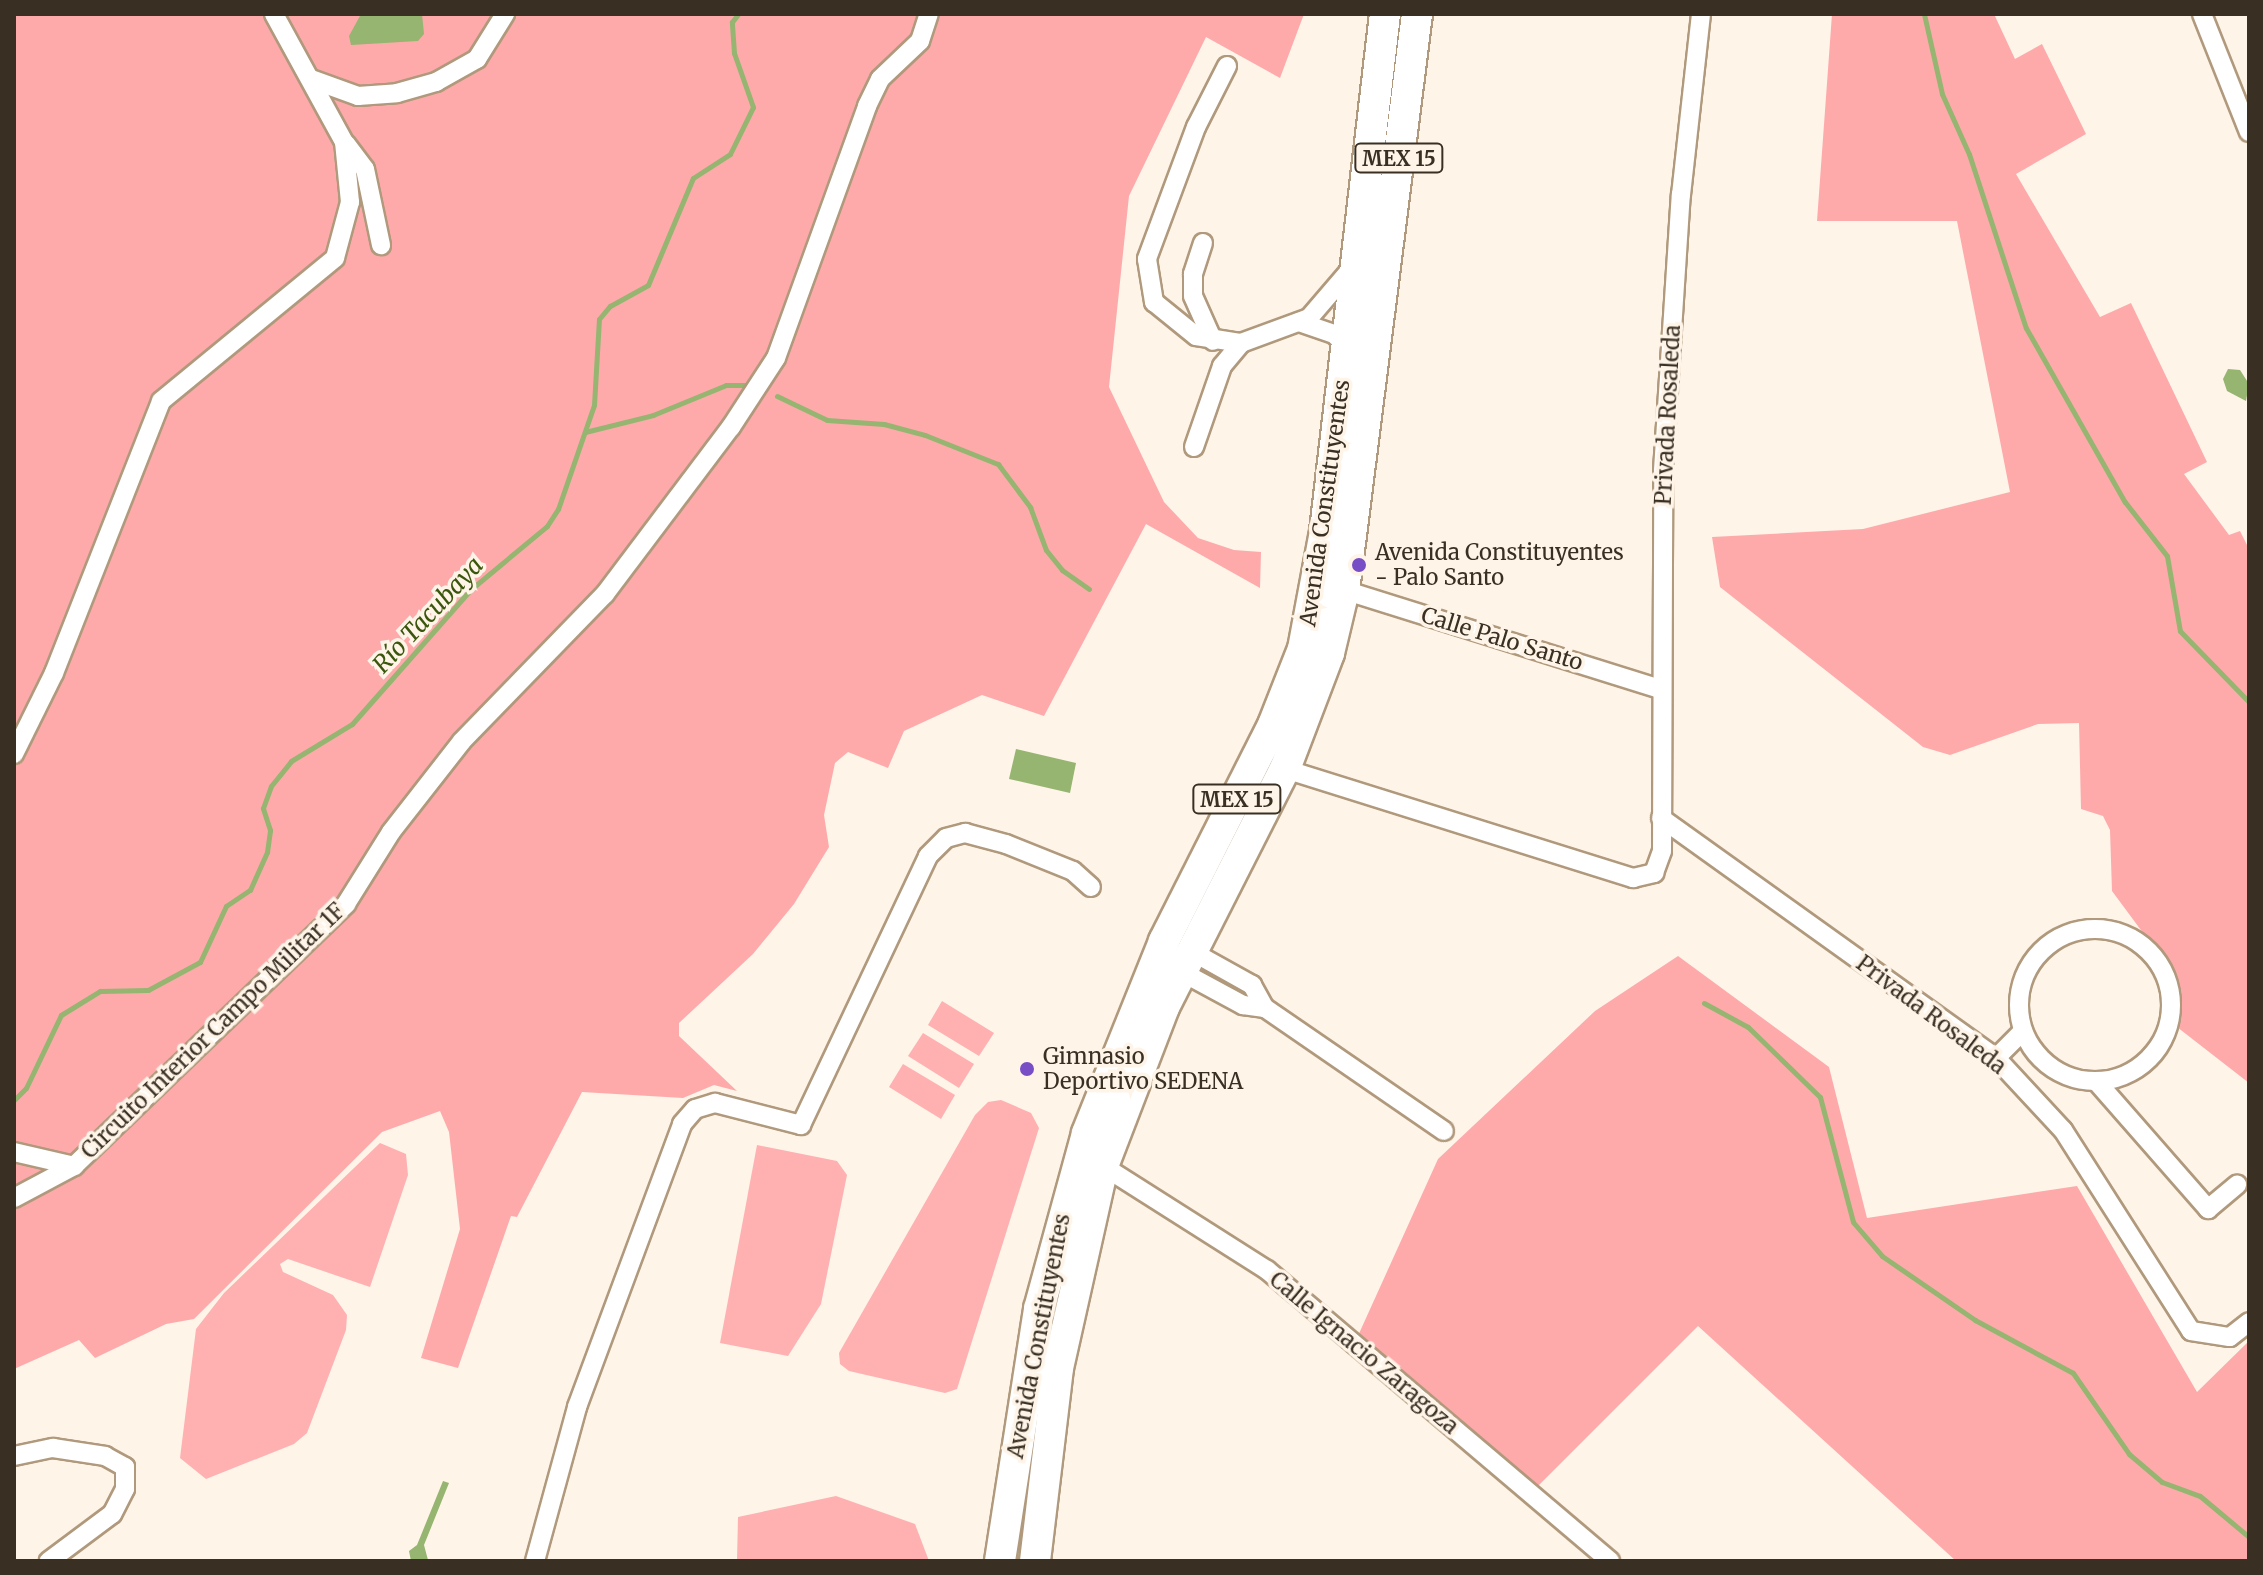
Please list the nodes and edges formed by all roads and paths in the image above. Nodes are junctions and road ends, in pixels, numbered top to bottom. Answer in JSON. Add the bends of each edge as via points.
{"nodes":[{"id":1,"x":274,"y":14,"type":"edge"},
{"id":2,"x":505,"y":14,"type":"edge"},
{"id":3,"x":929,"y":14,"type":"edge"},
{"id":4,"x":1385,"y":14,"type":"edge"},
{"id":5,"x":1417,"y":14,"type":"edge"},
{"id":6,"x":1701,"y":14,"type":"edge"},
{"id":7,"x":2202,"y":14,"type":"edge"},
{"id":8,"x":1227,"y":66,"type":"dead end"},
{"id":9,"x":311,"y":79,"type":"junction"},
{"id":10,"x":2249,"y":132,"type":"edge"},
{"id":11,"x":344,"y":142,"type":"junction"},
{"id":12,"x":1203,"y":243,"type":"dead end"},
{"id":13,"x":381,"y":245,"type":"dead end"},
{"id":14,"x":1356,"y":263,"type":"junction"},
{"id":15,"x":1299,"y":322,"type":"junction"},
{"id":16,"x":1213,"y":341,"type":"junction"},
{"id":17,"x":1241,"y":343,"type":"junction"},
{"id":18,"x":1346,"y":345,"type":"junction"},
{"id":19,"x":1194,"y":447,"type":"dead end"},
{"id":20,"x":1344,"y":590,"type":"junction"},
{"id":21,"x":1660,"y":689,"type":"junction"},
{"id":22,"x":14,"y":754,"type":"edge"},
{"id":23,"x":1285,"y":769,"type":"junction"},
{"id":24,"x":1661,"y":818,"type":"junction"},
{"id":25,"x":1091,"y":887,"type":"dead end"},
{"id":26,"x":1185,"y":961,"type":"junction"},
{"id":27,"x":2023,"y":1031,"type":"junction"},
{"id":28,"x":1996,"y":1058,"type":"junction"},
{"id":29,"x":2097,"y":1082,"type":"junction"},
{"id":30,"x":1444,"y":1131,"type":"dead end"},
{"id":31,"x":14,"y":1152,"type":"edge"},
{"id":32,"x":74,"y":1166,"type":"junction"},
{"id":33,"x":1103,"y":1166,"type":"junction"},
{"id":34,"x":2237,"y":1185,"type":"dead end"},
{"id":35,"x":14,"y":1198,"type":"edge"},
{"id":36,"x":2249,"y":1322,"type":"edge"},
{"id":37,"x":14,"y":1456,"type":"edge"},
{"id":38,"x":49,"y":1561,"type":"edge"},
{"id":39,"x":535,"y":1561,"type":"edge"},
{"id":40,"x":1000,"y":1561,"type":"edge"},
{"id":41,"x":1035,"y":1561,"type":"edge"},
{"id":42,"x":1610,"y":1561,"type":"edge"}],
"edges":[{"from":1,"to":9,"type":"street"},
{"from":2,"to":9,"type":"street","via":[[477,59],[436,82],[358,96]]},
{"from":3,"to":32,"type":"street","name":"Circuito Interior Campo Militar 1F","via":[[920,41],[880,79],[776,358],[731,427],[605,594],[462,741],[391,832],[346,904]]},
{"from":4,"to":14,"type":"highway","name":"Avenida Constituyentes","number":"MEX 15"},
{"from":5,"to":20,"type":"highway","name":"Avenida Constituyentes","number":"MEX 15"},
{"from":6,"to":21,"type":"street","name":"Privada Rosaleda","via":[[1681,195],[1663,470]]},
{"from":7,"to":10,"type":"street"},
{"from":8,"to":16,"type":"street","via":[[1196,127],[1147,259],[1148,281],[1162,311],[1185,331]]},
{"from":9,"to":11,"type":"street"},
{"from":11,"to":13,"type":"street","via":[[365,169]]},
{"from":11,"to":22,"type":"street","via":[[350,202],[335,258],[161,401],[54,673]]},
{"from":12,"to":16,"type":"street","via":[[1193,274],[1193,296]]},
{"from":14,"to":15,"type":"street","via":[[1324,305]]},
{"from":14,"to":18,"type":"highway","name":"Avenida Constituyentes","number":"MEX 15"},
{"from":15,"to":17,"type":"street"},
{"from":15,"to":18,"type":"street","via":[[1334,334]]},
{"from":16,"to":17,"type":"street"},
{"from":17,"to":19,"type":"street","via":[[1222,366]]},
{"from":18,"to":40,"type":"highway","name":"Avenida Constituyentes","number":"MEX 15","via":[[1325,531],[1303,649],[1273,725],[1164,941],[1087,1133],[1039,1309]]},
{"from":20,"to":21,"type":"street","name":"Calle Palo Santo"},
{"from":20,"to":23,"type":"highway","name":"Avenida Constituyentes","number":"MEX 15","via":[[1329,653]]},
{"from":21,"to":24,"type":"street","name":"Privada Rosaleda"},
{"from":23,"to":24,"type":"street","name":"Privada Rosaleda","via":[[1633,878],[1654,873],[1662,851]]},
{"from":23,"to":26,"type":"highway","name":"Avenida Constituyentes","number":"MEX 15"},
{"from":24,"to":28,"type":"street","name":"Privada Rosaleda"},
{"from":25,"to":39,"type":"street","via":[[1073,871],[1006,844],[965,833],[946,838],[928,856],[801,1125],[715,1103],[695,1109],[682,1124],[577,1407]]},
{"from":26,"to":30,"type":"street","via":[[1243,1005],[1265,1008]]},
{"from":26,"to":33,"type":"highway","name":"Avenida Constituyentes","number":"MEX 15"},
{"from":27,"to":28,"type":"street"},
{"from":27,"to":29,"type":"street","via":[[2052,1068]]},
{"from":27,"to":29,"type":"street","via":[[2022,984],[2048,944],[2093,928],[2138,941],[2167,979],[2168,1026],[2142,1066]]},
{"from":28,"to":36,"type":"street","name":"Privada Rosaleda","via":[[2063,1130],[2191,1331],[2230,1337]]},
{"from":29,"to":34,"type":"street","via":[[2208,1209]]},
{"from":31,"to":32,"type":"street","name":"Circuito Interior Campo Militar 1F"},
{"from":32,"to":35,"type":"street"},
{"from":33,"to":41,"type":"highway","name":"Avenida Constituyentes","number":"MEX 15","via":[[1058,1368]]},
{"from":33,"to":42,"type":"street","name":"Calle Ignacio Zaragoza","via":[[1267,1270]]},
{"from":37,"to":38,"type":"street","via":[[53,1448],[105,1456],[125,1467],[125,1489],[112,1514]]}]}
